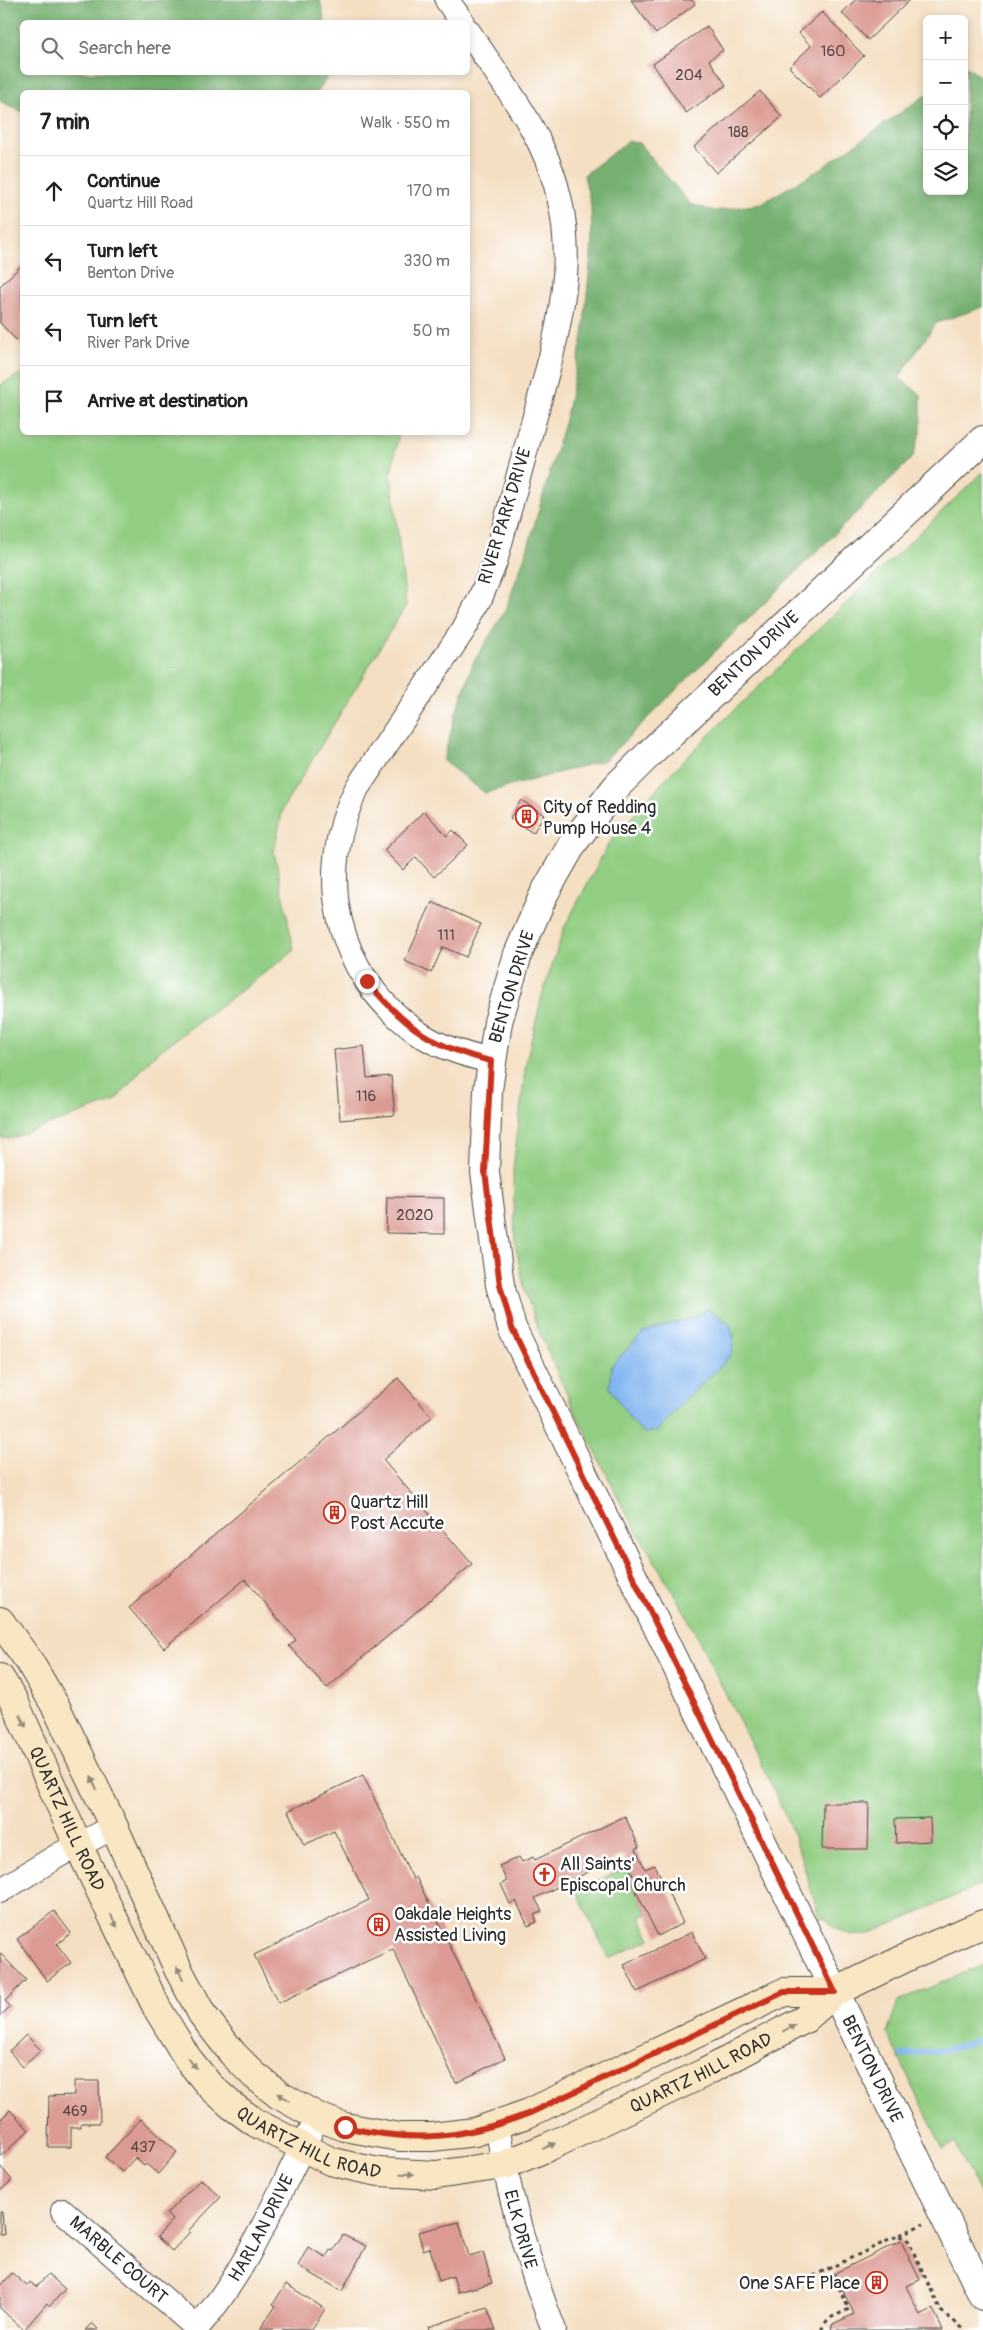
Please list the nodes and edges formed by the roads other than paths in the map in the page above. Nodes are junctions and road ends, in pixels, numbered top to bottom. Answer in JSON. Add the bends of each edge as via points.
{"nodes":[{"id":1,"x":447,"y":0,"type":"edge"},
{"id":2,"x":461,"y":20,"type":"edge"},
{"id":3,"x":470,"y":34,"type":"edge"},
{"id":4,"x":983,"y":440,"type":"edge"},
{"id":5,"x":491,"y":1061,"type":"junction"},
{"id":6,"x":0,"y":1621,"type":"edge"},
{"id":7,"x":0,"y":1678,"type":"edge"},
{"id":8,"x":114,"y":1827,"type":"junction"},
{"id":9,"x":78,"y":1846,"type":"junction"},
{"id":10,"x":0,"y":1890,"type":"edge"},
{"id":11,"x":983,"y":1924,"type":"edge"},
{"id":12,"x":835,"y":1992,"type":"junction"},
{"id":13,"x":318,"y":2117,"type":"junction"},
{"id":14,"x":497,"y":2126,"type":"junction"},
{"id":15,"x":301,"y":2148,"type":"junction"},
{"id":16,"x":504,"y":2164,"type":"junction"},
{"id":17,"x":63,"y":2211,"type":"dead end"},
{"id":18,"x":983,"y":2296,"type":"edge"},
{"id":19,"x":196,"y":2329,"type":"edge"},
{"id":20,"x":554,"y":2330,"type":"edge"}],
"edges":[{"from":1,"to":2,"type":"street"},
{"from":3,"to":5,"type":"street","name":"RIVER PARK DRIVE","via":[[527,122],[550,170],[564,227],[564,302],[488,581],[464,629],[360,782],[340,829],[334,875],[336,905],[345,940],[361,972],[380,997],[407,1024],[428,1039]]},
{"from":4,"to":5,"type":"street","name":"BENTON DRIVE","via":[[654,748],[592,817],[544,894],[518,954],[498,1022]]},
{"from":5,"to":12,"type":"street","name":"BENTON DRIVE","via":[[485,1172],[498,1276],[512,1328]]},
{"from":8,"to":6,"type":"main road","name":"QUARTZ HILL ROAD","one_way":true,"via":[[56,1707]]},
{"from":7,"to":9,"type":"main road","name":"QUARTZ HILL ROAD","one_way":true,"via":[[14,1701]]},
{"from":8,"to":9,"type":"street"},
{"from":13,"to":8,"type":"main road","name":"QUARTZ HILL ROAD","one_way":true,"via":[[279,2095],[254,2075],[210,2027],[179,1971]]},
{"from":9,"to":10,"type":"street"},
{"from":9,"to":15,"type":"main road","name":"QUARTZ HILL ROAD","one_way":true,"via":[[157,2008],[188,2059],[209,2085],[237,2110]]},
{"from":11,"to":12,"type":"main road","name":"QUARTZ HILL ROAD"},
{"from":12,"to":14,"type":"main road","name":"QUARTZ HILL ROAD","via":[[784,1992]]},
{"from":16,"to":12,"type":"main road","name":"QUARTZ HILL ROAD","one_way":true,"via":[[616,2115],[767,2040],[805,2019]]},
{"from":12,"to":18,"type":"street","name":"BENTON DRIVE"},
{"from":13,"to":14,"type":"main road","name":"QUARTZ HILL ROAD","via":[[345,2127],[399,2137],[432,2137]]},
{"from":13,"to":15,"type":"street","name":"HARLAN DRIVE"},
{"from":14,"to":16,"type":"street","name":"ELK DRIVE"},
{"from":15,"to":16,"type":"main road","name":"QUARTZ HILL ROAD","one_way":true,"via":[[354,2168],[395,2173],[436,2175]]},
{"from":15,"to":19,"type":"street","name":"HARLAN DRIVE","via":[[254,2243]]},
{"from":16,"to":20,"type":"street","name":"ELK DRIVE","via":[[530,2265]]},
{"from":17,"to":19,"type":"street","name":"MARBLE COURT"}]}
